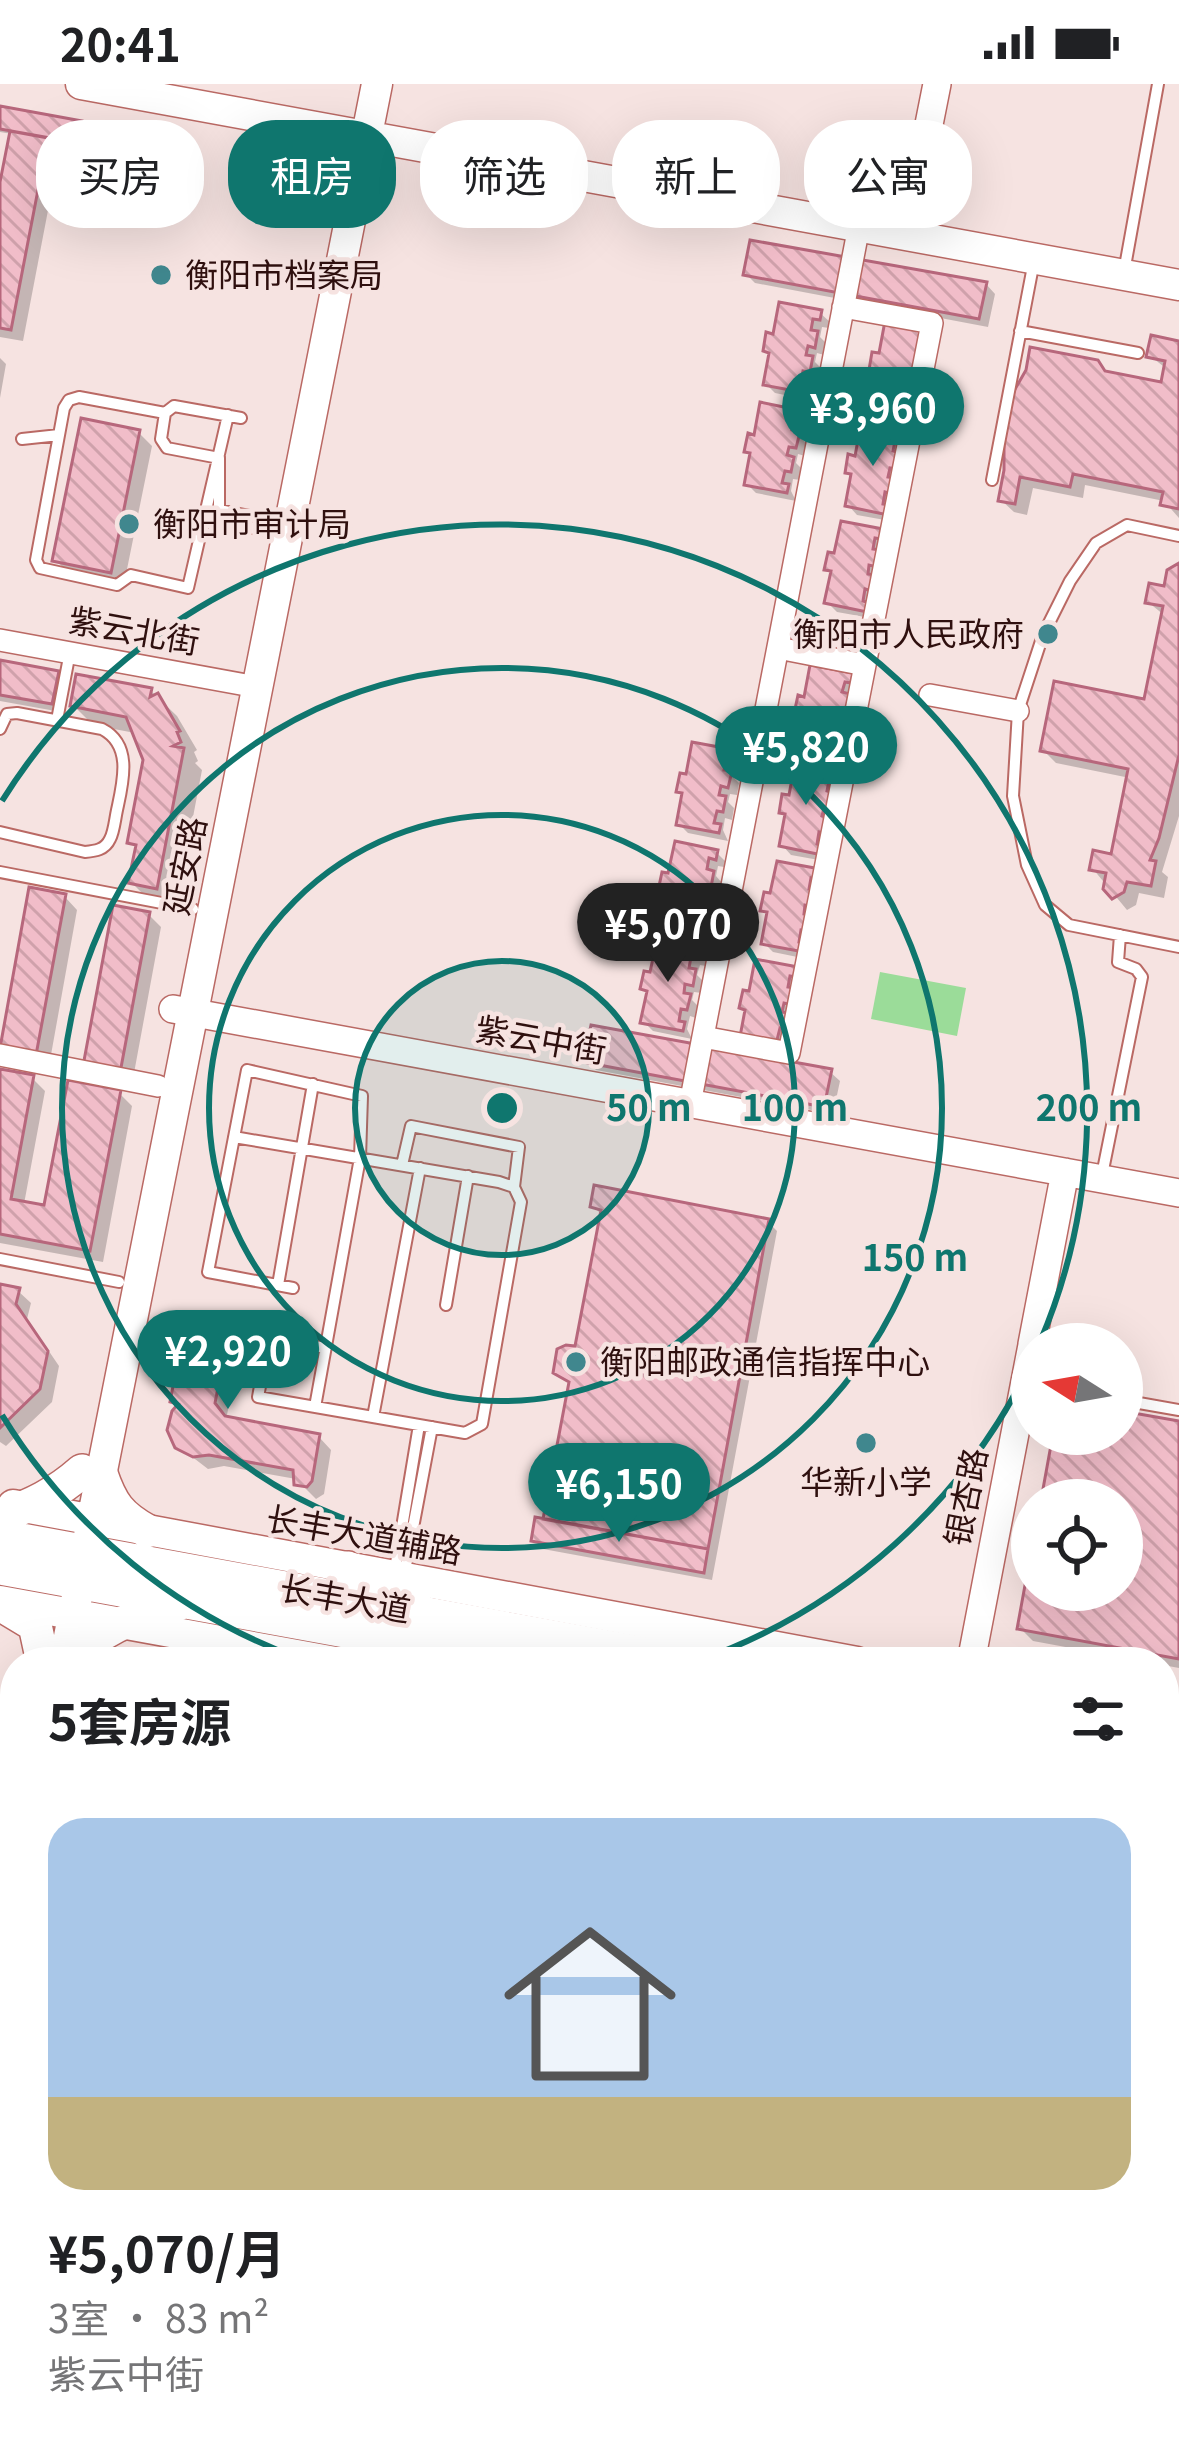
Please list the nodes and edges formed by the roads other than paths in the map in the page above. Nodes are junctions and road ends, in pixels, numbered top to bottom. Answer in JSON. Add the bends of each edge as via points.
{"nodes":[{"id":1,"x":81,"y":84,"type":"edge"},
{"id":2,"x":157,"y":84,"type":"edge"},
{"id":3,"x":356,"y":84,"type":"edge"},
{"id":4,"x":376,"y":84,"type":"edge"},
{"id":5,"x":938,"y":84,"type":"edge"},
{"id":6,"x":1158,"y":84,"type":"edge"},
{"id":7,"x":308,"y":120,"type":"edge"},
{"id":8,"x":321,"y":120,"type":"edge"},
{"id":9,"x":358,"y":120,"type":"edge"},
{"id":10,"x":361,"y":120,"type":"edge"},
{"id":11,"x":931,"y":120,"type":"edge"},
{"id":12,"x":396,"y":135,"type":"edge"},
{"id":13,"x":396,"y":135,"type":"edge"},
{"id":14,"x":804,"y":209,"type":"edge"},
{"id":15,"x":804,"y":215,"type":"edge"},
{"id":16,"x":336,"y":228,"type":"edge"},
{"id":17,"x":338,"y":228,"type":"edge"},
{"id":18,"x":859,"y":228,"type":"edge"},
{"id":19,"x":909,"y":228,"type":"joint"},
{"id":20,"x":1035,"y":258,"type":"junction"},
{"id":21,"x":1126,"y":261,"type":"junction"},
{"id":22,"x":1179,"y":271,"type":"edge"},
{"id":23,"x":1179,"y":285,"type":"edge"},
{"id":24,"x":843,"y":307,"type":"junction"},
{"id":25,"x":1020,"y":332,"type":"junction"},
{"id":26,"x":1138,"y":353,"type":"dead end"},
{"id":27,"x":165,"y":413,"type":"junction"},
{"id":28,"x":228,"y":416,"type":"junction"},
{"id":29,"x":242,"y":418,"type":"dead end"},
{"id":30,"x":59,"y":435,"type":"junction"},
{"id":31,"x":22,"y":439,"type":"dead end"},
{"id":32,"x":219,"y":458,"type":"junction"},
{"id":33,"x":992,"y":480,"type":"dead end"},
{"id":34,"x":206,"y":519,"type":"junction"},
{"id":35,"x":269,"y":526,"type":"junction"},
{"id":36,"x":1179,"y":536,"type":"edge"},
{"id":37,"x":0,"y":640,"type":"edge"},
{"id":38,"x":778,"y":648,"type":"junction"},
{"id":39,"x":70,"y":652,"type":"junction"},
{"id":40,"x":865,"y":665,"type":"junction"},
{"id":41,"x":248,"y":685,"type":"junction"},
{"id":42,"x":930,"y":695,"type":"dead end"},
{"id":43,"x":1018,"y":711,"type":"junction"},
{"id":44,"x":57,"y":720,"type":"junction"},
{"id":45,"x":0,"y":729,"type":"edge"},
{"id":46,"x":0,"y":832,"type":"edge"},
{"id":47,"x":0,"y":872,"type":"edge"},
{"id":48,"x":193,"y":909,"type":"junction"},
{"id":49,"x":1120,"y":935,"type":"junction"},
{"id":50,"x":1179,"y":947,"type":"edge"},
{"id":51,"x":183,"y":1011,"type":"junction"},
{"id":52,"x":703,"y":1037,"type":"junction"},
{"id":53,"x":0,"y":1055,"type":"edge"},
{"id":54,"x":313,"y":1084,"type":"junction"},
{"id":55,"x":158,"y":1086,"type":"junction"},
{"id":56,"x":690,"y":1104,"type":"junction"},
{"id":57,"x":234,"y":1137,"type":"junction"},
{"id":58,"x":302,"y":1148,"type":"junction"},
{"id":59,"x":360,"y":1158,"type":"junction"},
{"id":60,"x":402,"y":1166,"type":"junction"},
{"id":61,"x":420,"y":1168,"type":"junction"},
{"id":62,"x":1066,"y":1172,"type":"junction"},
{"id":63,"x":468,"y":1177,"type":"junction"},
{"id":64,"x":1101,"y":1178,"type":"junction"},
{"id":65,"x":514,"y":1187,"type":"junction"},
{"id":66,"x":1179,"y":1192,"type":"edge"},
{"id":67,"x":0,"y":1259,"type":"edge"},
{"id":68,"x":119,"y":1282,"type":"junction"},
{"id":69,"x":278,"y":1285,"type":"junction"},
{"id":70,"x":293,"y":1288,"type":"dead end"},
{"id":71,"x":446,"y":1305,"type":"dead end"},
{"id":72,"x":1036,"y":1323,"type":"edge"},
{"id":73,"x":326,"y":1348,"type":"junction"},
{"id":74,"x":1143,"y":1404,"type":"edge"},
{"id":75,"x":315,"y":1407,"type":"junction"},
{"id":76,"x":1179,"y":1410,"type":"edge"},
{"id":77,"x":373,"y":1417,"type":"junction"},
{"id":78,"x":426,"y":1426,"type":"junction"},
{"id":79,"x":1011,"y":1452,"type":"edge"},
{"id":80,"x":91,"y":1473,"type":"junction"},
{"id":81,"x":9,"y":1509,"type":"edge"},
{"id":82,"x":147,"y":1531,"type":"junction"},
{"id":83,"x":0,"y":1536,"type":"edge"},
{"id":84,"x":73,"y":1566,"type":"junction"},
{"id":85,"x":0,"y":1568,"type":"edge"},
{"id":86,"x":348,"y":1568,"type":"joint"},
{"id":87,"x":185,"y":1602,"type":"junction"},
{"id":88,"x":0,"y":1603,"type":"edge"},
{"id":89,"x":392,"y":1603,"type":"junction"},
{"id":90,"x":118,"y":1623,"type":"junction"},
{"id":91,"x":40,"y":1647,"type":"edge"},
{"id":92,"x":49,"y":1647,"type":"edge"},
{"id":93,"x":67,"y":1647,"type":"edge"},
{"id":94,"x":82,"y":1647,"type":"edge"},
{"id":95,"x":252,"y":1647,"type":"edge"},
{"id":96,"x":484,"y":1647,"type":"edge"},
{"id":97,"x":608,"y":1647,"type":"edge"},
{"id":98,"x":739,"y":1647,"type":"edge"},
{"id":99,"x":973,"y":1647,"type":"edge"}],
"edges":[{"from":1,"to":7,"type":"main road"},
{"from":2,"to":8,"type":"main road"},
{"from":3,"to":9,"type":"main road","name":"延安路"},
{"from":4,"to":10,"type":"main road","name":"延安路"},
{"from":5,"to":11,"type":"street"},
{"from":6,"to":21,"type":"lane"},
{"from":12,"to":15,"type":"main road"},
{"from":13,"to":14,"type":"main road"},
{"from":16,"to":35,"type":"main road","name":"延安路"},
{"from":17,"to":41,"type":"main road","name":"延安路"},
{"from":18,"to":24,"type":"street"},
{"from":19,"to":20,"type":"main road"},
{"from":19,"to":21,"type":"main road"},
{"from":20,"to":23,"type":"main road"},
{"from":20,"to":25,"type":"lane"},
{"from":21,"to":22,"type":"main road"},
{"from":24,"to":38,"type":"street"},
{"from":24,"to":40,"type":"street","via":[[932,323]]},
{"from":25,"to":26,"type":"lane"},
{"from":25,"to":33,"type":"lane"},
{"from":27,"to":28,"type":"lane","via":[[174,406]]},
{"from":27,"to":30,"type":"lane","via":[[79,397],[64,408]]},
{"from":27,"to":32,"type":"lane","via":[[167,448]]},
{"from":28,"to":29,"type":"lane"},
{"from":28,"to":32,"type":"lane"},
{"from":30,"to":31,"type":"lane"},
{"from":30,"to":34,"type":"lane","via":[[36,560],[47,573],[117,585],[131,575],[188,588]]},
{"from":32,"to":34,"type":"lane"},
{"from":32,"to":35,"type":"lane","via":[[219,510]]},
{"from":34,"to":35,"type":"lane"},
{"from":35,"to":41,"type":"main road","name":"延安路"},
{"from":36,"to":43,"type":"lane","via":[[1127,526],[1096,543],[1043,635]]},
{"from":37,"to":39,"type":"street","name":"紫云北街"},
{"from":38,"to":40,"type":"street"},
{"from":38,"to":52,"type":"street"},
{"from":39,"to":41,"type":"street","name":"紫云北街"},
{"from":39,"to":44,"type":"lane"},
{"from":40,"to":52,"type":"street","via":[[789,1053]]},
{"from":41,"to":48,"type":"main road","name":"延安路"},
{"from":41,"to":51,"type":"main road","name":"延安路"},
{"from":42,"to":43,"type":"street"},
{"from":43,"to":49,"type":"lane","via":[[1013,796],[1045,905],[1069,925]]},
{"from":44,"to":45,"type":"lane","via":[[8,714]]},
{"from":44,"to":46,"type":"lane","via":[[102,729],[118,747],[125,776],[110,840],[85,852]]},
{"from":47,"to":48,"type":"lane"},
{"from":48,"to":51,"type":"main road","name":"延安路"},
{"from":49,"to":50,"type":"lane"},
{"from":49,"to":64,"type":"lane","via":[[1118,962],[1142,977]]},
{"from":51,"to":55,"type":"main road","name":"延安路"},
{"from":51,"to":56,"type":"street","name":"紫云中街"},
{"from":51,"to":80,"type":"main road","name":"延安路"},
{"from":52,"to":56,"type":"street"},
{"from":53,"to":55,"type":"street"},
{"from":54,"to":57,"type":"lane","via":[[248,1070]]},
{"from":54,"to":58,"type":"lane"},
{"from":54,"to":59,"type":"lane","via":[[362,1096]]},
{"from":55,"to":68,"type":"main road","name":"延安路"},
{"from":56,"to":62,"type":"street","name":"紫云中街"},
{"from":57,"to":58,"type":"lane"},
{"from":57,"to":69,"type":"lane","via":[[208,1272]]},
{"from":58,"to":59,"type":"lane"},
{"from":58,"to":69,"type":"lane"},
{"from":59,"to":60,"type":"lane"},
{"from":59,"to":73,"type":"lane"},
{"from":60,"to":61,"type":"lane"},
{"from":60,"to":65,"type":"lane","via":[[411,1126],[433,1130],[519,1147]]},
{"from":61,"to":63,"type":"lane"},
{"from":61,"to":77,"type":"lane"},
{"from":62,"to":64,"type":"street","name":"紫云中街"},
{"from":62,"to":72,"type":"street","name":"银杏路"},
{"from":63,"to":65,"type":"lane"},
{"from":63,"to":71,"type":"lane"},
{"from":64,"to":66,"type":"street","name":"紫云中街"},
{"from":65,"to":78,"type":"lane","via":[[521,1202],[482,1424],[465,1433]]},
{"from":67,"to":68,"type":"lane"},
{"from":68,"to":80,"type":"main road","name":"延安路"},
{"from":69,"to":70,"type":"lane"},
{"from":73,"to":75,"type":"lane"},
{"from":73,"to":75,"type":"lane","via":[[268,1337],[258,1397]]},
{"from":74,"to":76,"type":"lane"},
{"from":75,"to":77,"type":"lane"},
{"from":77,"to":78,"type":"lane"},
{"from":78,"to":89,"type":"lane","via":[[393,1562]]},
{"from":79,"to":99,"type":"street","name":"银杏路"},
{"from":80,"to":81,"type":"main road"},
{"from":80,"to":82,"type":"main road","via":[[122,1517]]},
{"from":80,"to":84,"type":"main road","name":"延安路"},
{"from":81,"to":84,"type":"main road","name":"长丰大道辅路"},
{"from":82,"to":84,"type":"main road","name":"长丰大道辅路"},
{"from":82,"to":86,"type":"main road","name":"长丰大道辅路"},
{"from":83,"to":84,"type":"main road","name":"长丰大道"},
{"from":84,"to":85,"type":"main road","name":"长丰大道"},
{"from":84,"to":87,"type":"main road","name":"长丰大道"},
{"from":84,"to":88,"type":"main road","name":"长丰大道辅路"},
{"from":84,"to":89,"type":"main road","name":"长丰大道"},
{"from":84,"to":90,"type":"main road","name":"长丰大道辅路"},
{"from":84,"to":92,"type":"main road","name":"延安路"},
{"from":84,"to":93,"type":"main road","name":"延安路"},
{"from":86,"to":89,"type":"main road"},
{"from":87,"to":89,"type":"main road","name":"长丰大道"},
{"from":87,"to":90,"type":"main road"},
{"from":88,"to":91,"type":"main road","via":[[34,1625]]},
{"from":89,"to":96,"type":"main road","name":"长丰大道"},
{"from":89,"to":97,"type":"main road","name":"长丰大道"},
{"from":89,"to":98,"type":"main road","name":"长丰大道辅路"},
{"from":90,"to":94,"type":"main road"},
{"from":90,"to":95,"type":"main road","name":"长丰大道辅路"}]}
